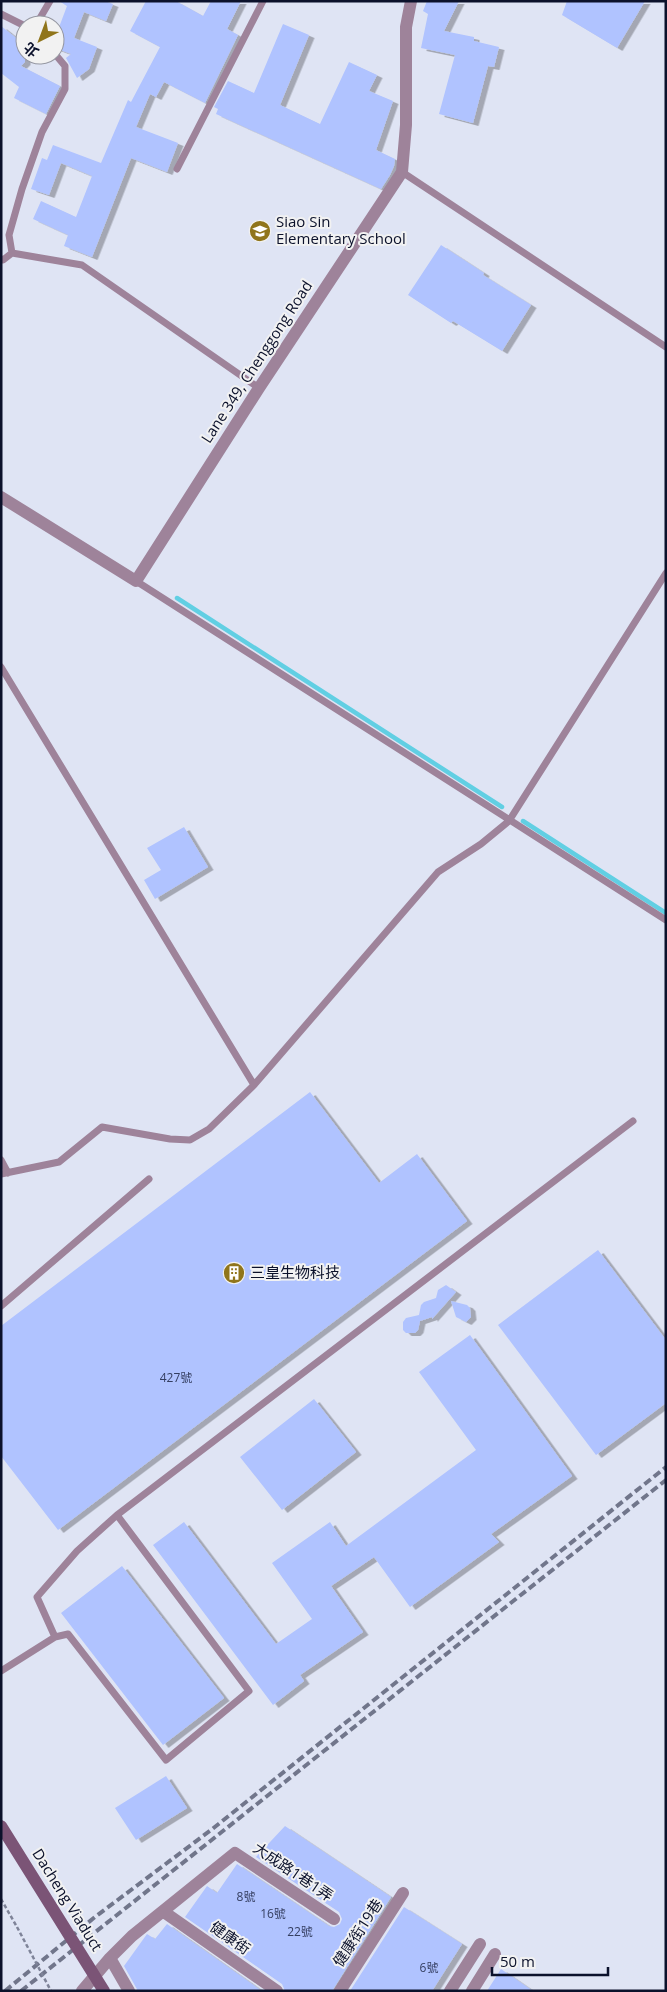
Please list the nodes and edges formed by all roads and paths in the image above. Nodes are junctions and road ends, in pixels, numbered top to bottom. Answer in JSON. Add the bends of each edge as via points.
{"nodes":[{"id":1,"x":50,"y":1,"type":"edge"},
{"id":2,"x":263,"y":1,"type":"edge"},
{"id":3,"x":411,"y":1,"type":"edge"},
{"id":4,"x":1,"y":14,"type":"edge"},
{"id":5,"x":42,"y":15,"type":"edge"},
{"id":6,"x":15,"y":21,"type":"edge"},
{"id":7,"x":64,"y":65,"type":"edge"},
{"id":8,"x":178,"y":170,"type":"dead end"},
{"id":9,"x":402,"y":172,"type":"junction"},
{"id":10,"x":12,"y":253,"type":"junction"},
{"id":11,"x":1,"y":259,"type":"edge"},
{"id":12,"x":666,"y":347,"type":"edge"},
{"id":13,"x":258,"y":388,"type":"junction"},
{"id":14,"x":1,"y":496,"type":"edge"},
{"id":15,"x":666,"y":573,"type":"edge"},
{"id":16,"x":136,"y":581,"type":"junction"},
{"id":17,"x":1,"y":666,"type":"edge"},
{"id":18,"x":508,"y":821,"type":"junction"},
{"id":19,"x":666,"y":920,"type":"edge"},
{"id":20,"x":254,"y":1085,"type":"junction"},
{"id":21,"x":633,"y":1121,"type":"dead end"},
{"id":22,"x":1,"y":1160,"type":"edge"},
{"id":23,"x":5,"y":1173,"type":"edge"},
{"id":24,"x":149,"y":1179,"type":"dead end"},
{"id":25,"x":1,"y":1306,"type":"edge"},
{"id":26,"x":117,"y":1515,"type":"junction"},
{"id":27,"x":54,"y":1637,"type":"junction"},
{"id":28,"x":1,"y":1671,"type":"edge"},
{"id":29,"x":1,"y":1826,"type":"edge"},
{"id":30,"x":404,"y":1893,"type":"dead end"},
{"id":31,"x":1,"y":1900,"type":"edge"},
{"id":32,"x":164,"y":1912,"type":"junction"},
{"id":33,"x":334,"y":1919,"type":"dead end"},
{"id":34,"x":480,"y":1944,"type":"dead end"},
{"id":35,"x":495,"y":1954,"type":"dead end"},
{"id":36,"x":110,"y":1958,"type":"junction"},
{"id":37,"x":51,"y":1991,"type":"edge"},
{"id":38,"x":82,"y":1991,"type":"edge"},
{"id":39,"x":104,"y":1991,"type":"edge"},
{"id":40,"x":129,"y":1991,"type":"edge"},
{"id":41,"x":277,"y":1991,"type":"edge"},
{"id":42,"x":340,"y":1991,"type":"edge"},
{"id":43,"x":450,"y":1991,"type":"edge"},
{"id":44,"x":472,"y":1991,"type":"edge"}],
"edges":[{"from":1,"to":5,"type":"lane"},
{"from":2,"to":8,"type":"lane"},
{"from":3,"to":9,"type":"street","name":"Lane 349, Chenggong Road","via":[[406,27],[406,125]]},
{"from":4,"to":6,"type":"lane"},
{"from":7,"to":10,"type":"lane","via":[[65,89],[42,132],[9,235]]},
{"from":9,"to":12,"type":"lane"},
{"from":9,"to":13,"type":"street","name":"Lane 349, Chenggong Road"},
{"from":10,"to":11,"type":"lane"},
{"from":10,"to":13,"type":"lane","via":[[82,265]]},
{"from":13,"to":16,"type":"street","name":"Lane 349, Chenggong Road"},
{"from":14,"to":16,"type":"street"},
{"from":15,"to":18,"type":"lane"},
{"from":16,"to":18,"type":"lane"},
{"from":17,"to":20,"type":"lane"},
{"from":18,"to":19,"type":"lane"},
{"from":18,"to":20,"type":"lane","via":[[482,844],[438,872]]},
{"from":20,"to":23,"type":"lane","via":[[209,1129],[190,1140],[102,1127],[59,1162]]},
{"from":21,"to":26,"type":"lane"},
{"from":22,"to":23,"type":"lane"},
{"from":24,"to":25,"type":"lane"},
{"from":26,"to":27,"type":"lane","via":[[77,1551],[37,1598]]},
{"from":26,"to":27,"type":"lane","via":[[249,1691],[166,1760],[68,1634]]},
{"from":27,"to":28,"type":"lane"},
{"from":29,"to":39,"type":"main road","name":"Dacheng Viaduct","bridge":true},
{"from":30,"to":42,"type":"street","name":"健康街19巷"},
{"from":31,"to":37,"type":"path","bridge":true},
{"from":32,"to":33,"type":"street","name":"大成路1巷1弄","via":[[235,1853]]},
{"from":32,"to":36,"type":"street"},
{"from":32,"to":41,"type":"street","name":"健康街"},
{"from":34,"to":43,"type":"street"},
{"from":35,"to":44,"type":"street"},
{"from":36,"to":38,"type":"street"},
{"from":36,"to":40,"type":"street"}]}
